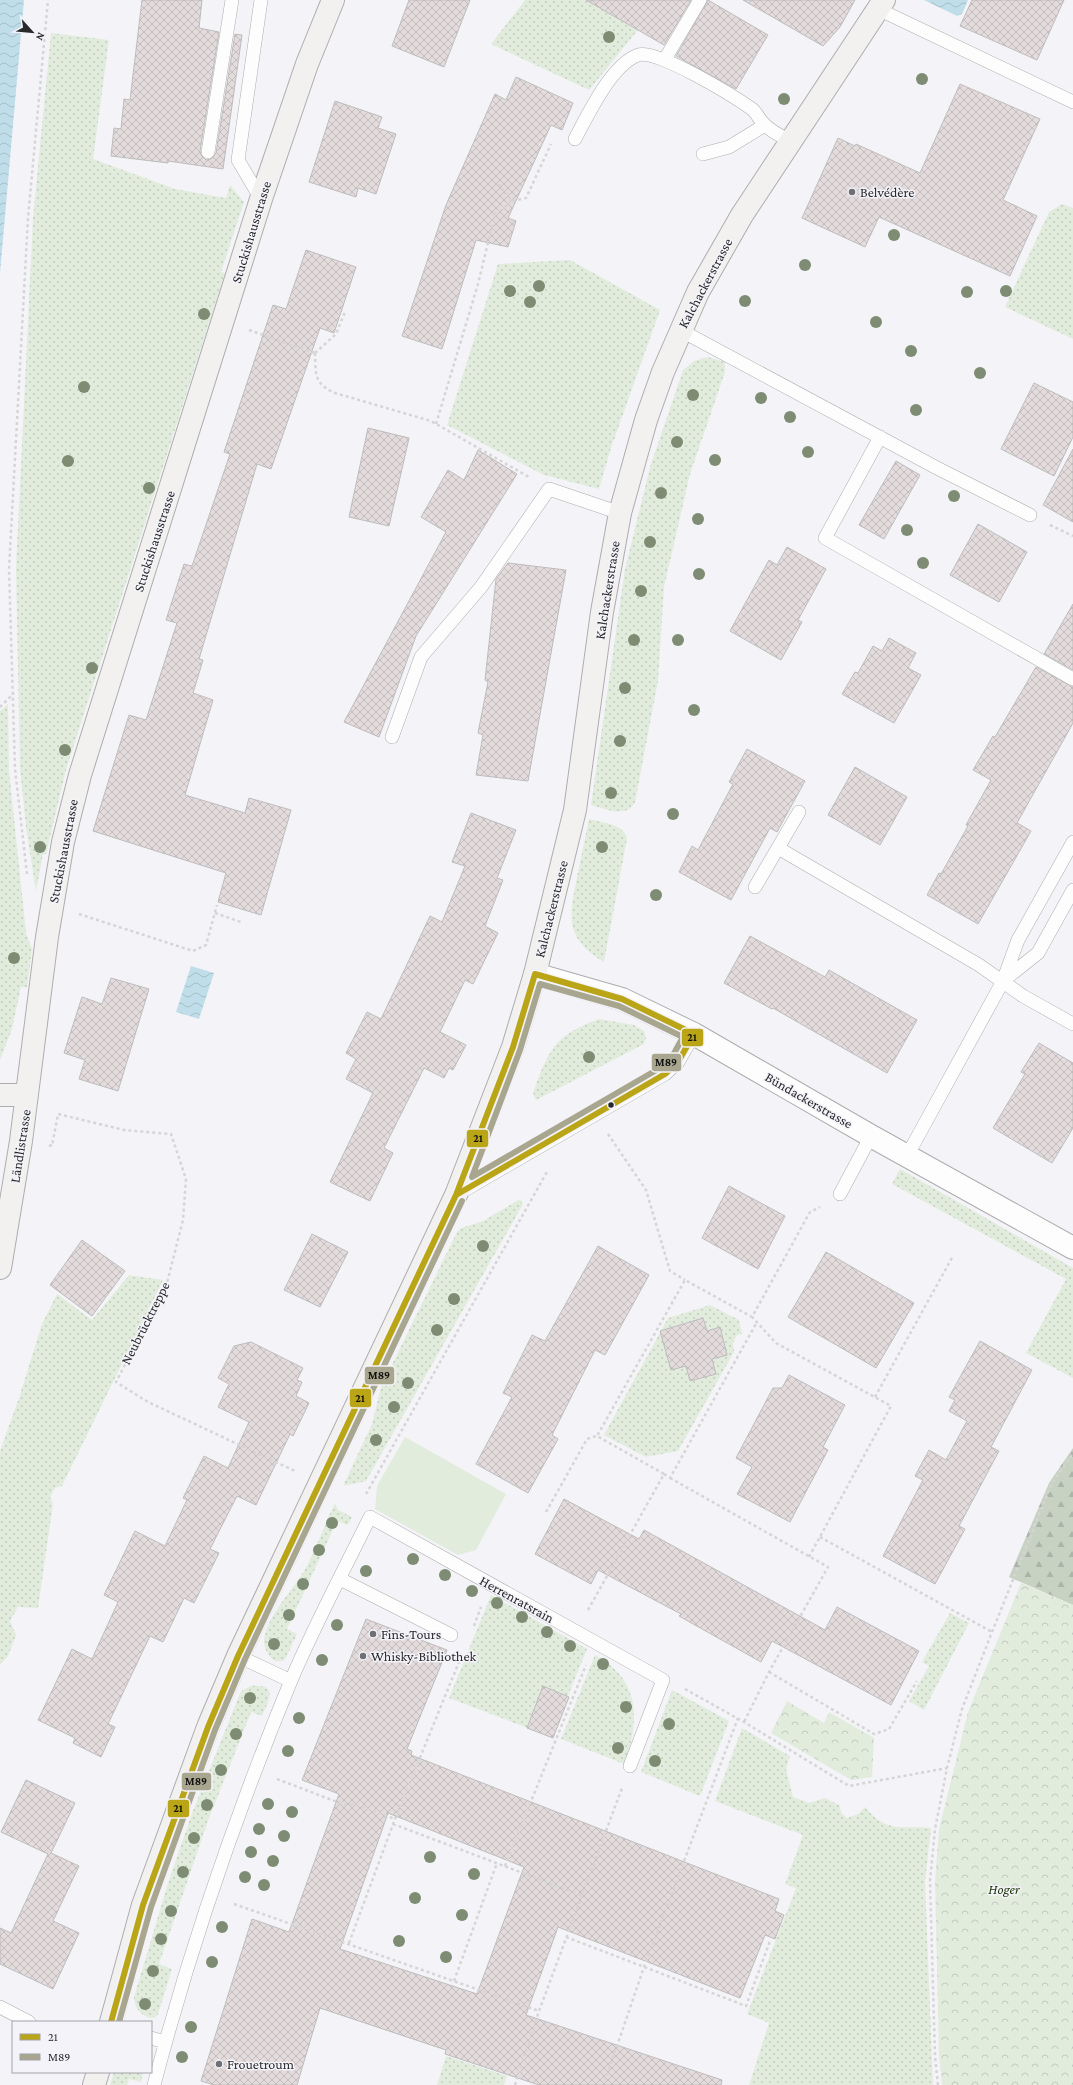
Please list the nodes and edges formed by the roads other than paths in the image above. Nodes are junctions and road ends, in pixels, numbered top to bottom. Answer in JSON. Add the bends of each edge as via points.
{"nodes":[{"id":1,"x":232,"y":0,"type":"edge"},
{"id":2,"x":261,"y":0,"type":"edge"},
{"id":3,"x":333,"y":0,"type":"edge"},
{"id":4,"x":700,"y":0,"type":"edge"},
{"id":5,"x":881,"y":5,"type":"edge"},
{"id":6,"x":665,"y":59,"type":"junction"},
{"id":7,"x":1073,"y":102,"type":"edge"},
{"id":8,"x":765,"y":125,"type":"junction"},
{"id":9,"x":575,"y":139,"type":"dead end"},
{"id":10,"x":791,"y":142,"type":"junction"},
{"id":11,"x":208,"y":152,"type":"dead end"},
{"id":12,"x":703,"y":154,"type":"dead end"},
{"id":13,"x":261,"y":199,"type":"junction"},
{"id":14,"x":680,"y":330,"type":"junction"},
{"id":15,"x":880,"y":437,"type":"junction"},
{"id":16,"x":620,"y":513,"type":"junction"},
{"id":17,"x":1030,"y":514,"type":"dead end"},
{"id":18,"x":1073,"y":679,"type":"edge"},
{"id":19,"x":392,"y":737,"type":"dead end"},
{"id":20,"x":799,"y":812,"type":"dead end"},
{"id":21,"x":1073,"y":842,"type":"edge"},
{"id":22,"x":778,"y":848,"type":"junction"},
{"id":23,"x":755,"y":887,"type":"dead end"},
{"id":24,"x":1073,"y":890,"type":"edge"},
{"id":25,"x":535,"y":974,"type":"junction"},
{"id":26,"x":1002,"y":981,"type":"junction"},
{"id":27,"x":1073,"y":1024,"type":"edge"},
{"id":28,"x":694,"y":1034,"type":"junction"},
{"id":29,"x":0,"y":1095,"type":"edge"},
{"id":30,"x":27,"y":1095,"type":"junction"},
{"id":31,"x":870,"y":1136,"type":"junction"},
{"id":32,"x":907,"y":1156,"type":"junction"},
{"id":33,"x":840,"y":1194,"type":"road end"},
{"id":34,"x":456,"y":1195,"type":"junction"},
{"id":35,"x":1073,"y":1248,"type":"edge"},
{"id":36,"x":0,"y":1268,"type":"edge"},
{"id":37,"x":340,"y":1579,"type":"junction"},
{"id":38,"x":452,"y":1635,"type":"dead end"},
{"id":39,"x":238,"y":1656,"type":"junction"},
{"id":40,"x":291,"y":1681,"type":"junction"},
{"id":41,"x":630,"y":1766,"type":"road end"},
{"id":42,"x":0,"y":2007,"type":"edge"},
{"id":43,"x":27,"y":2021,"type":"edge"},
{"id":44,"x":111,"y":2021,"type":"edge"},
{"id":45,"x":152,"y":2038,"type":"edge"},
{"id":46,"x":166,"y":2042,"type":"junction"},
{"id":47,"x":98,"y":2073,"type":"edge"},
{"id":48,"x":94,"y":2085,"type":"edge"},
{"id":49,"x":154,"y":2085,"type":"edge"}],
"edges":[{"from":1,"to":11,"type":"lane"},
{"from":2,"to":13,"type":"lane","via":[[238,160]]},
{"from":3,"to":13,"type":"street","name":"Stuckishausstrasse","via":[[307,64]]},
{"from":4,"to":6,"type":"lane"},
{"from":5,"to":7,"type":"lane"},
{"from":5,"to":10,"type":"street","name":"Kalchackerstrasse"},
{"from":6,"to":8,"type":"lane","via":[[753,110]]},
{"from":6,"to":9,"type":"lane","via":[[643,54],[630,59],[622,66],[599,95]]},
{"from":8,"to":10,"type":"lane"},
{"from":8,"to":12,"type":"lane","via":[[729,147]]},
{"from":10,"to":14,"type":"street","name":"Kalchackerstrasse","via":[[727,241]]},
{"from":13,"to":30,"type":"street","name":"Stuckishausstrasse","via":[[82,767],[62,842]]},
{"from":14,"to":15,"type":"lane"},
{"from":14,"to":16,"type":"street","name":"Kalchackerstrasse","via":[[646,420]]},
{"from":15,"to":17,"type":"lane"},
{"from":15,"to":18,"type":"lane","via":[[825,538]]},
{"from":16,"to":19,"type":"lane","via":[[549,489],[481,587],[421,657]]},
{"from":16,"to":25,"type":"street","name":"Kalchackerstrasse","via":[[602,612],[575,810]]},
{"from":20,"to":22,"type":"lane"},
{"from":21,"to":26,"type":"lane","via":[[1018,940]]},
{"from":22,"to":23,"type":"lane"},
{"from":22,"to":26,"type":"lane","via":[[979,965]]},
{"from":24,"to":26,"type":"lane","via":[[1038,952]]},
{"from":25,"to":28,"type":"street","name":"Bündackerstrasse","via":[[622,999]]},
{"from":25,"to":34,"type":"street","name":"Kalchackerstrasse","via":[[513,1047]]},
{"from":26,"to":27,"type":"lane"},
{"from":26,"to":32,"type":"lane"},
{"from":28,"to":31,"type":"street","name":"Bündackerstrasse"},
{"from":28,"to":34,"type":"lane","via":[[672,1069]]},
{"from":29,"to":30,"type":"street"},
{"from":30,"to":36,"type":"street","name":"Ländlistrasse"},
{"from":31,"to":32,"type":"street","name":"Bündackerstrasse"},
{"from":31,"to":33,"type":"lane"},
{"from":32,"to":35,"type":"street","name":"Bündackerstrasse"},
{"from":34,"to":39,"type":"street","name":"Kalchackerstrasse"},
{"from":37,"to":38,"type":"lane"},
{"from":37,"to":40,"type":"lane"},
{"from":37,"to":41,"type":"lane","name":"Herrenratsrain","via":[[370,1517],[663,1680]]},
{"from":39,"to":40,"type":"lane"},
{"from":39,"to":44,"type":"street","name":"Kalchackerstrasse","via":[[208,1727],[146,1898]]},
{"from":40,"to":46,"type":"lane","via":[[232,1830]]},
{"from":42,"to":43,"type":"lane"},
{"from":45,"to":46,"type":"lane"},
{"from":46,"to":49,"type":"lane"},
{"from":47,"to":48,"type":"street"}]}
